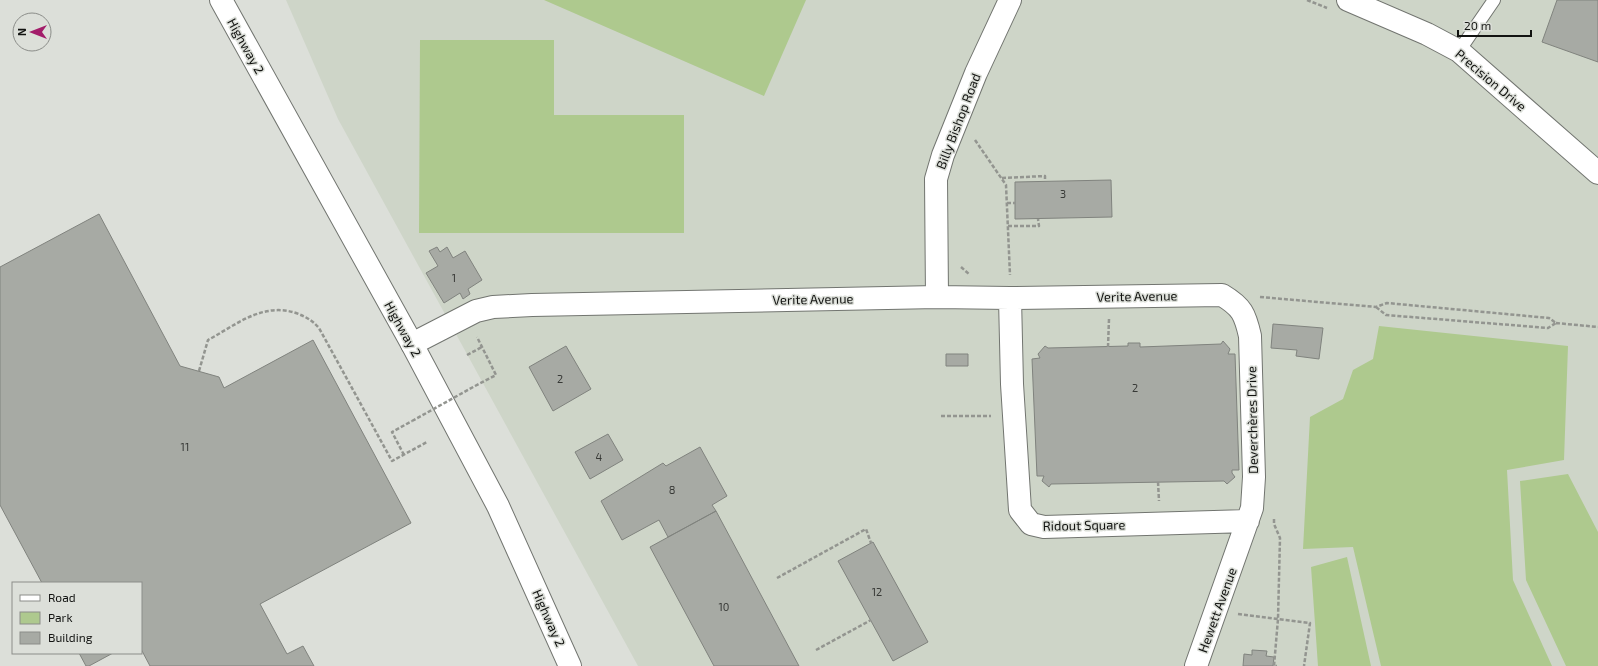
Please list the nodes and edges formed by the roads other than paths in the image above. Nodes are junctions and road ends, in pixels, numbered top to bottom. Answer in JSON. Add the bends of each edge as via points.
{"nodes":[{"id":1,"x":221,"y":0,"type":"edge"},
{"id":2,"x":1010,"y":0,"type":"edge"},
{"id":3,"x":1494,"y":0,"type":"edge"},
{"id":4,"x":1338,"y":4,"type":"edge"},
{"id":5,"x":1459,"y":51,"type":"junction"},
{"id":6,"x":1598,"y":173,"type":"edge"},
{"id":7,"x":1222,"y":295,"type":"joint"},
{"id":8,"x":937,"y":297,"type":"junction"},
{"id":9,"x":1010,"y":298,"type":"junction"},
{"id":10,"x":412,"y":344,"type":"junction"},
{"id":11,"x":1248,"y":521,"type":"junction"},
{"id":12,"x":1237,"y":553,"type":"joint"},
{"id":13,"x":1198,"y":662,"type":"edge"},
{"id":14,"x":570,"y":666,"type":"edge"}],
"edges":[{"from":1,"to":10,"type":"street","name":"Highway 2"},
{"from":2,"to":8,"type":"street","name":"Billy Bishop Road","via":[[976,73],[936,179]]},
{"from":3,"to":5,"type":"lane"},
{"from":4,"to":5,"type":"street","name":"Precision Drive","via":[[1427,34]]},
{"from":5,"to":6,"type":"street","name":"Precision Drive"},
{"from":7,"to":9,"type":"street","name":"Verite Avenue"},
{"from":7,"to":11,"type":"street","name":"Deverchères Drive","via":[[1236,304],[1247,319],[1250,336],[1254,477],[1252,508]]},
{"from":8,"to":9,"type":"street","name":"Verite Avenue"},
{"from":8,"to":10,"type":"street","name":"Verite Avenue","via":[[493,307],[476,311]]},
{"from":9,"to":11,"type":"street","name":"Ridout Square","via":[[1020,510],[1031,524],[1044,527]]},
{"from":10,"to":14,"type":"street","name":"Highway 2","via":[[498,506]]},
{"from":11,"to":12,"type":"street","name":"Deverchères Drive"},
{"from":12,"to":13,"type":"street","name":"Hewett Avenue"}]}
